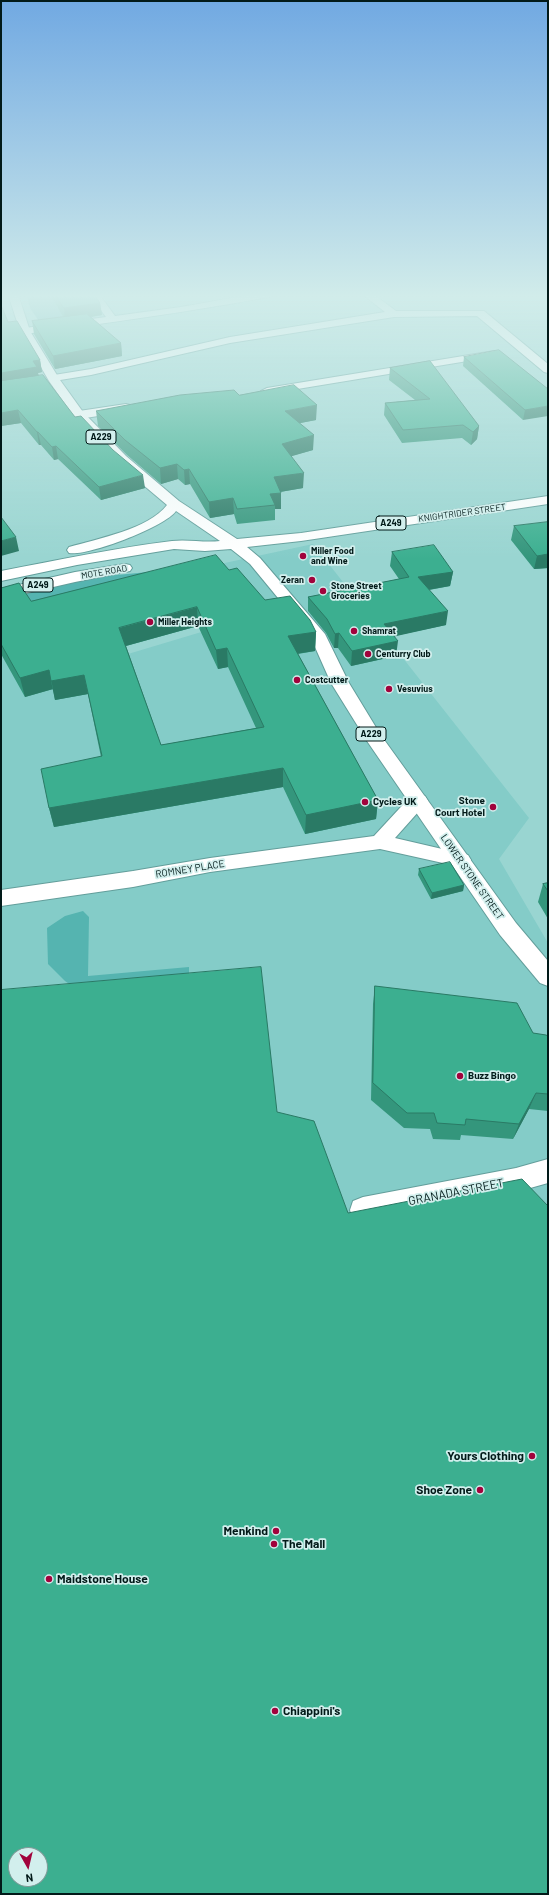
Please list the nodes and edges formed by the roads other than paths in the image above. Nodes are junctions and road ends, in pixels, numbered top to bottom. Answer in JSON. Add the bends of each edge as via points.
{"nodes":[{"id":1,"x":44,"y":382,"type":"edge"},
{"id":2,"x":56,"y":382,"type":"edge"},
{"id":3,"x":323,"y":382,"type":"edge"},
{"id":4,"x":40,"y":384,"type":"edge"},
{"id":5,"x":254,"y":394,"type":"edge"},
{"id":6,"x":137,"y":406,"type":"edge"},
{"id":7,"x":79,"y":415,"type":"junction"},
{"id":8,"x":548,"y":500,"type":"edge"},
{"id":9,"x":174,"y":504,"type":"junction"},
{"id":10,"x":233,"y":543,"type":"junction"},
{"id":11,"x":205,"y":547,"type":"junction"},
{"id":12,"x":158,"y":562,"type":"dead end"},
{"id":13,"x":138,"y":566,"type":"dead end"},
{"id":14,"x":6,"y":575,"type":"edge"},
{"id":15,"x":1,"y":594,"type":"edge"},
{"id":16,"x":418,"y":801,"type":"junction"},
{"id":17,"x":380,"y":842,"type":"junction"},
{"id":18,"x":461,"y":860,"type":"junction"},
{"id":19,"x":1,"y":898,"type":"edge"},
{"id":20,"x":548,"y":977,"type":"edge"},
{"id":21,"x":548,"y":1171,"type":"edge"},
{"id":22,"x":363,"y":1210,"type":"edge"}],
"edges":[{"from":1,"to":4,"type":"main road"},
{"from":2,"to":7,"type":"main road","number":"A229"},
{"from":3,"to":5,"type":"main road"},
{"from":6,"to":7,"type":"main road"},
{"from":7,"to":9,"type":"main road","number":"A229","via":[[121,459]]},
{"from":8,"to":10,"type":"main road","name":"KNIGHTRIDER STREET","number":"A249","via":[[301,537]]},
{"from":9,"to":10,"type":"main road","number":"A229"},
{"from":9,"to":14,"type":"main road","number":"A249","via":[[172,511],[156,523],[58,554]]},
{"from":10,"to":11,"type":"main road","name":"MOTE ROAD","number":"A249"},
{"from":10,"to":16,"type":"main road","name":"LOWER STONE STREET","number":"A229","via":[[256,561],[319,637],[340,683],[373,737]]},
{"from":11,"to":12,"type":"main road","name":"MOTE ROAD","number":"A249"},
{"from":11,"to":14,"type":"main road","name":"MOTE ROAD","number":"A249","via":[[161,547]]},
{"from":13,"to":15,"type":"main road","name":"MOTE ROAD","number":"A249"},
{"from":16,"to":17,"type":"main road"},
{"from":16,"to":18,"type":"main road","name":"LOWER STONE STREET","number":"A229"},
{"from":17,"to":18,"type":"main road","name":"ROMNEY PLACE"},
{"from":17,"to":19,"type":"main road","name":"ROMNEY PLACE","via":[[210,865]]},
{"from":18,"to":20,"type":"main road","name":"LOWER STONE STREET","number":"A229","via":[[508,929]]},
{"from":21,"to":22,"type":"main road","name":"GRANADA STREET","via":[[516,1180]]}]}
